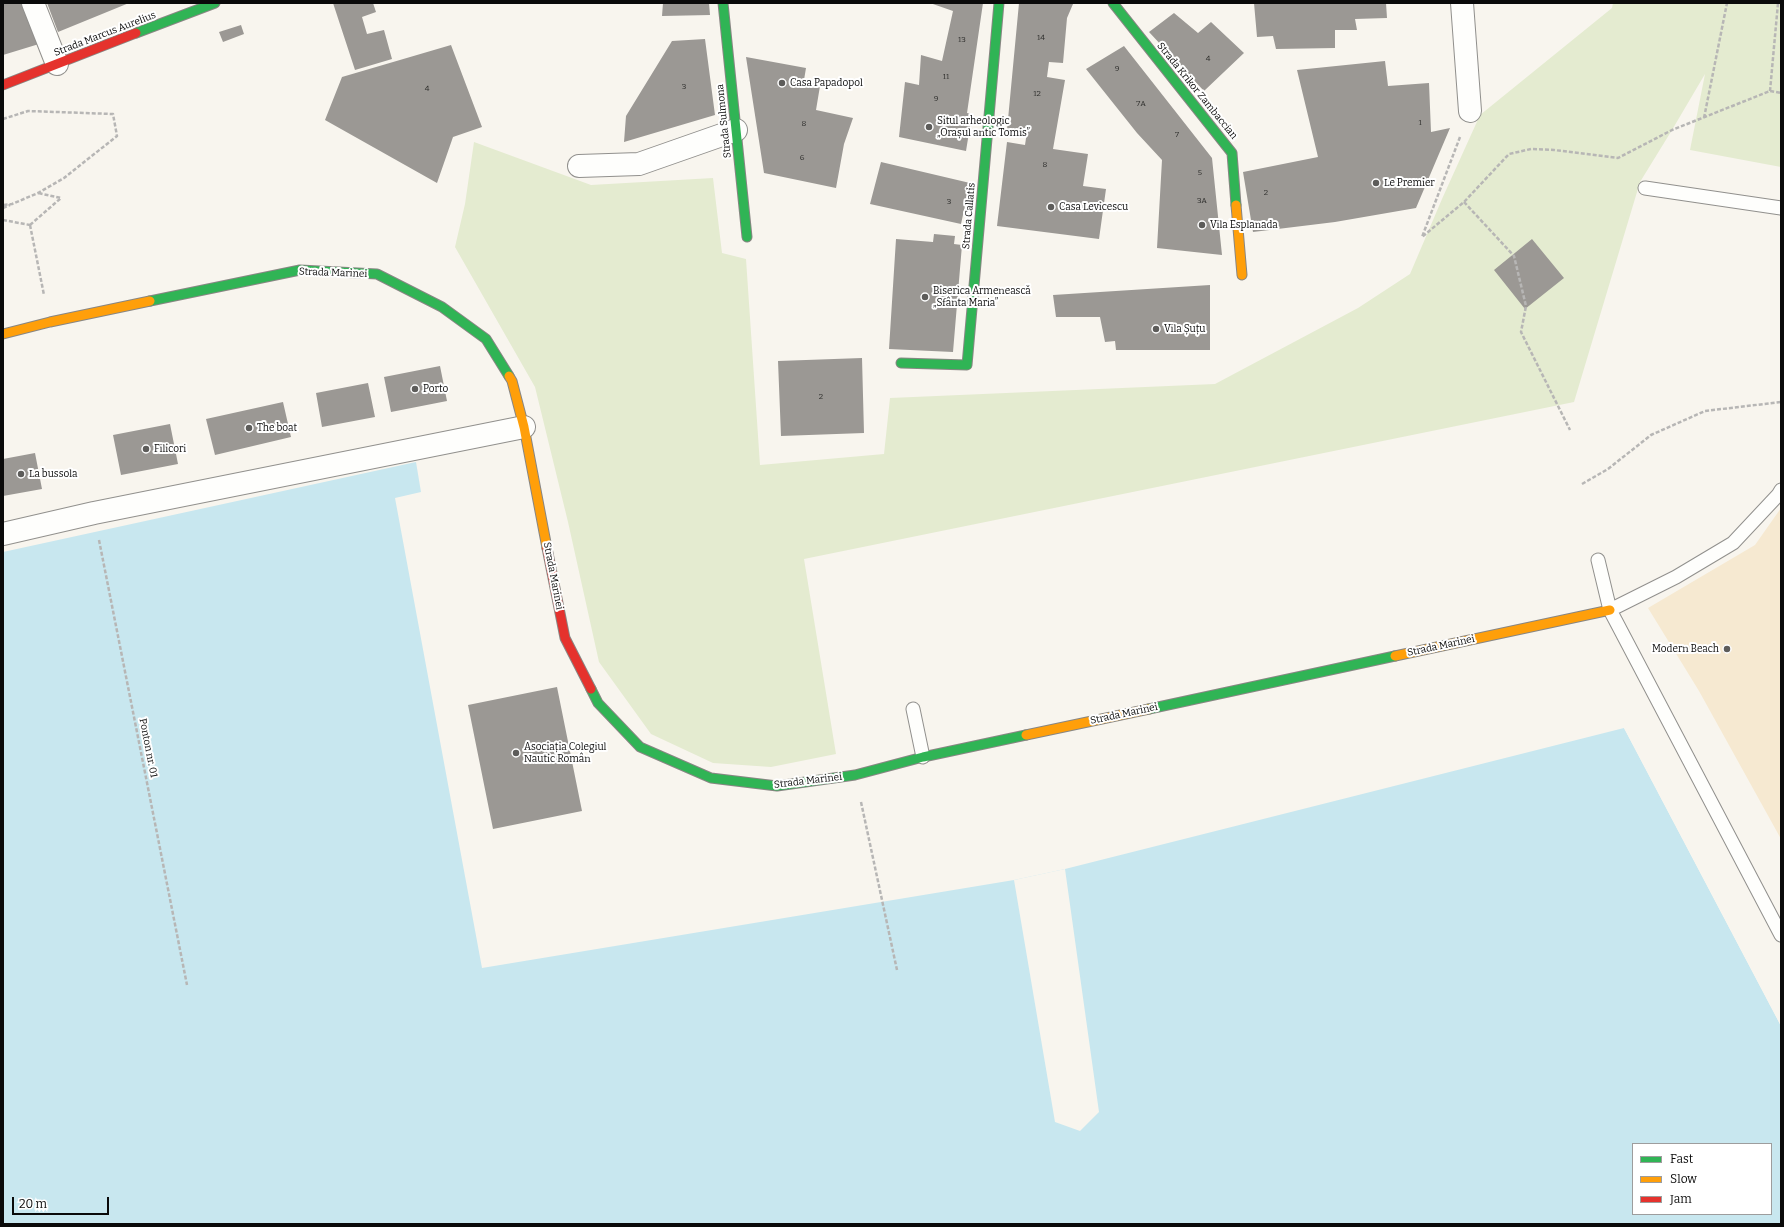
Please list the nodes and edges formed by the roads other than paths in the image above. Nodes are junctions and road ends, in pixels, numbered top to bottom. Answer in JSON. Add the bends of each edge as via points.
{"nodes":[{"id":1,"x":33,"y":3,"type":"edge"},
{"id":2,"x":215,"y":3,"type":"edge"},
{"id":3,"x":723,"y":3,"type":"edge"},
{"id":4,"x":999,"y":3,"type":"edge"},
{"id":5,"x":1113,"y":3,"type":"edge"},
{"id":6,"x":1462,"y":3,"type":"edge"},
{"id":7,"x":57,"y":64,"type":"junction"},
{"id":8,"x":3,"y":85,"type":"edge"},
{"id":9,"x":1470,"y":111,"type":"road end"},
{"id":10,"x":736,"y":130,"type":"junction"},
{"id":11,"x":579,"y":166,"type":"dead end"},
{"id":12,"x":1645,"y":188,"type":"dead end"},
{"id":13,"x":1781,"y":208,"type":"edge"},
{"id":14,"x":747,"y":236,"type":"dead end"},
{"id":15,"x":1242,"y":275,"type":"dead end"},
{"id":16,"x":3,"y":334,"type":"edge"},
{"id":17,"x":901,"y":363,"type":"dead end"},
{"id":18,"x":524,"y":427,"type":"junction"},
{"id":19,"x":1781,"y":490,"type":"edge"},
{"id":20,"x":3,"y":534,"type":"edge"},
{"id":21,"x":1598,"y":560,"type":"dead end"},
{"id":22,"x":1610,"y":610,"type":"junction"},
{"id":23,"x":913,"y":709,"type":"dead end"},
{"id":24,"x":923,"y":757,"type":"junction"},
{"id":25,"x":1781,"y":935,"type":"edge"}],
"edges":[{"from":1,"to":7,"type":"street"},
{"from":2,"to":7,"type":"street","name":"Strada Marcus Aurelius"},
{"from":3,"to":10,"type":"street","name":"Strada Sulmona"},
{"from":4,"to":17,"type":"street","name":"Strada Callatis","via":[[967,365]]},
{"from":5,"to":15,"type":"street","name":"Strada Krikor Zambaccian","via":[[1232,153]]},
{"from":6,"to":9,"type":"street"},
{"from":7,"to":8,"type":"street","name":"Strada Marcus Aurelius"},
{"from":10,"to":11,"type":"street","via":[[639,164]]},
{"from":10,"to":14,"type":"street","name":"Strada Sulmona"},
{"from":12,"to":13,"type":"lane"},
{"from":16,"to":18,"type":"street","name":"Strada Marinei","via":[[300,270],[377,274],[442,307],[486,340],[512,381]]},
{"from":18,"to":20,"type":"street","via":[[94,513]]},
{"from":18,"to":24,"type":"street","name":"Strada Marinei","via":[[565,638],[598,703],[640,747],[711,778],[777,786],[855,775]]},
{"from":19,"to":22,"type":"lane","name":"Strada Marinei","via":[[1732,543]]},
{"from":21,"to":22,"type":"lane"},
{"from":22,"to":24,"type":"street","name":"Strada Marinei"},
{"from":22,"to":25,"type":"lane"},
{"from":23,"to":24,"type":"lane"}]}
